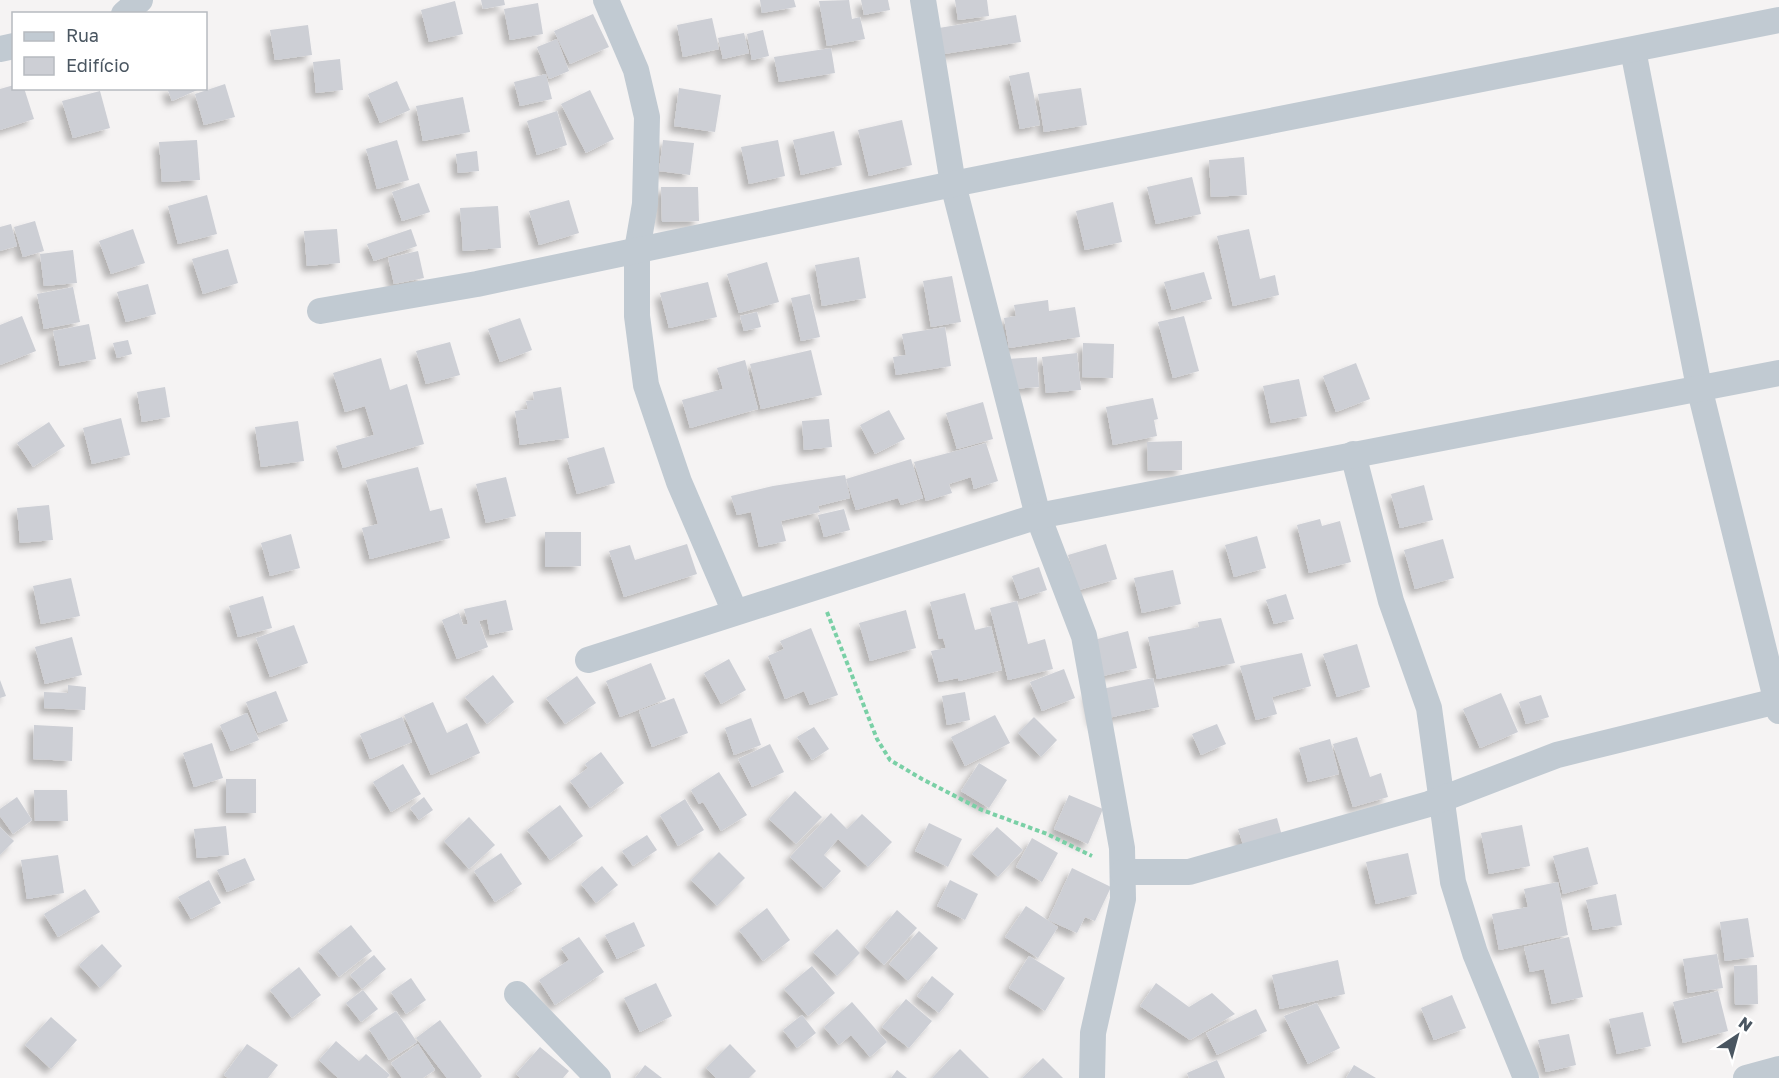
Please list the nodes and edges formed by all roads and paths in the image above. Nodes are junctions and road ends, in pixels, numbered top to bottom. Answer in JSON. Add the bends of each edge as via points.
{"nodes":[{"id":1,"x":140,"y":0,"type":"edge"},
{"id":2,"x":606,"y":0,"type":"edge"},
{"id":3,"x":923,"y":0,"type":"edge"},
{"id":4,"x":126,"y":12,"type":"edge"},
{"id":5,"x":1779,"y":20,"type":"edge"},
{"id":6,"x":1633,"y":50,"type":"junction"},
{"id":7,"x":953,"y":184,"type":"junction"},
{"id":8,"x":637,"y":250,"type":"junction"},
{"id":9,"x":320,"y":310,"type":"dead end"},
{"id":10,"x":1779,"y":373,"type":"edge"},
{"id":11,"x":1699,"y":387,"type":"junction"},
{"id":12,"x":1353,"y":454,"type":"junction"},
{"id":13,"x":1038,"y":516,"type":"junction"},
{"id":14,"x":819,"y":585,"type":"junction"},
{"id":15,"x":735,"y":612,"type":"junction"},
{"id":16,"x":588,"y":660,"type":"dead end"},
{"id":17,"x":1778,"y":706,"type":"edge"},
{"id":18,"x":1442,"y":799,"type":"junction"},
{"id":19,"x":1124,"y":872,"type":"junction"},
{"id":20,"x":517,"y":994,"type":"dead end"},
{"id":21,"x":1779,"y":1069,"type":"edge"},
{"id":22,"x":598,"y":1078,"type":"edge"},
{"id":23,"x":1092,"y":1078,"type":"edge"},
{"id":24,"x":1526,"y":1078,"type":"edge"},
{"id":25,"x":1746,"y":1078,"type":"edge"}],
"edges":[{"from":1,"to":4,"type":"street"},
{"from":2,"to":8,"type":"street","via":[[636,70],[647,117],[645,204]]},
{"from":3,"to":7,"type":"street"},
{"from":5,"to":6,"type":"street"},
{"from":6,"to":7,"type":"street"},
{"from":6,"to":11,"type":"street"},
{"from":7,"to":8,"type":"street"},
{"from":7,"to":13,"type":"street"},
{"from":8,"to":9,"type":"street","via":[[477,284]]},
{"from":8,"to":15,"type":"street","via":[[637,316],[646,385],[679,482]]},
{"from":10,"to":11,"type":"street"},
{"from":11,"to":12,"type":"street"},
{"from":11,"to":17,"type":"street"},
{"from":12,"to":13,"type":"street"},
{"from":12,"to":18,"type":"street","via":[[1391,601],[1429,708]]},
{"from":13,"to":14,"type":"street"},
{"from":13,"to":19,"type":"street","via":[[1084,636]]},
{"from":14,"to":15,"type":"street"},
{"from":14,"to":19,"type":"path","via":[[877,739],[891,760],[982,810],[1047,834]]},
{"from":15,"to":16,"type":"street"},
{"from":17,"to":18,"type":"street","via":[[1557,755]]},
{"from":18,"to":19,"type":"street","via":[[1189,872]]},
{"from":18,"to":24,"type":"street","via":[[1453,882],[1475,952]]},
{"from":19,"to":23,"type":"street","via":[[1123,899],[1093,1033]]},
{"from":20,"to":22,"type":"street"},
{"from":21,"to":25,"type":"street"}]}
